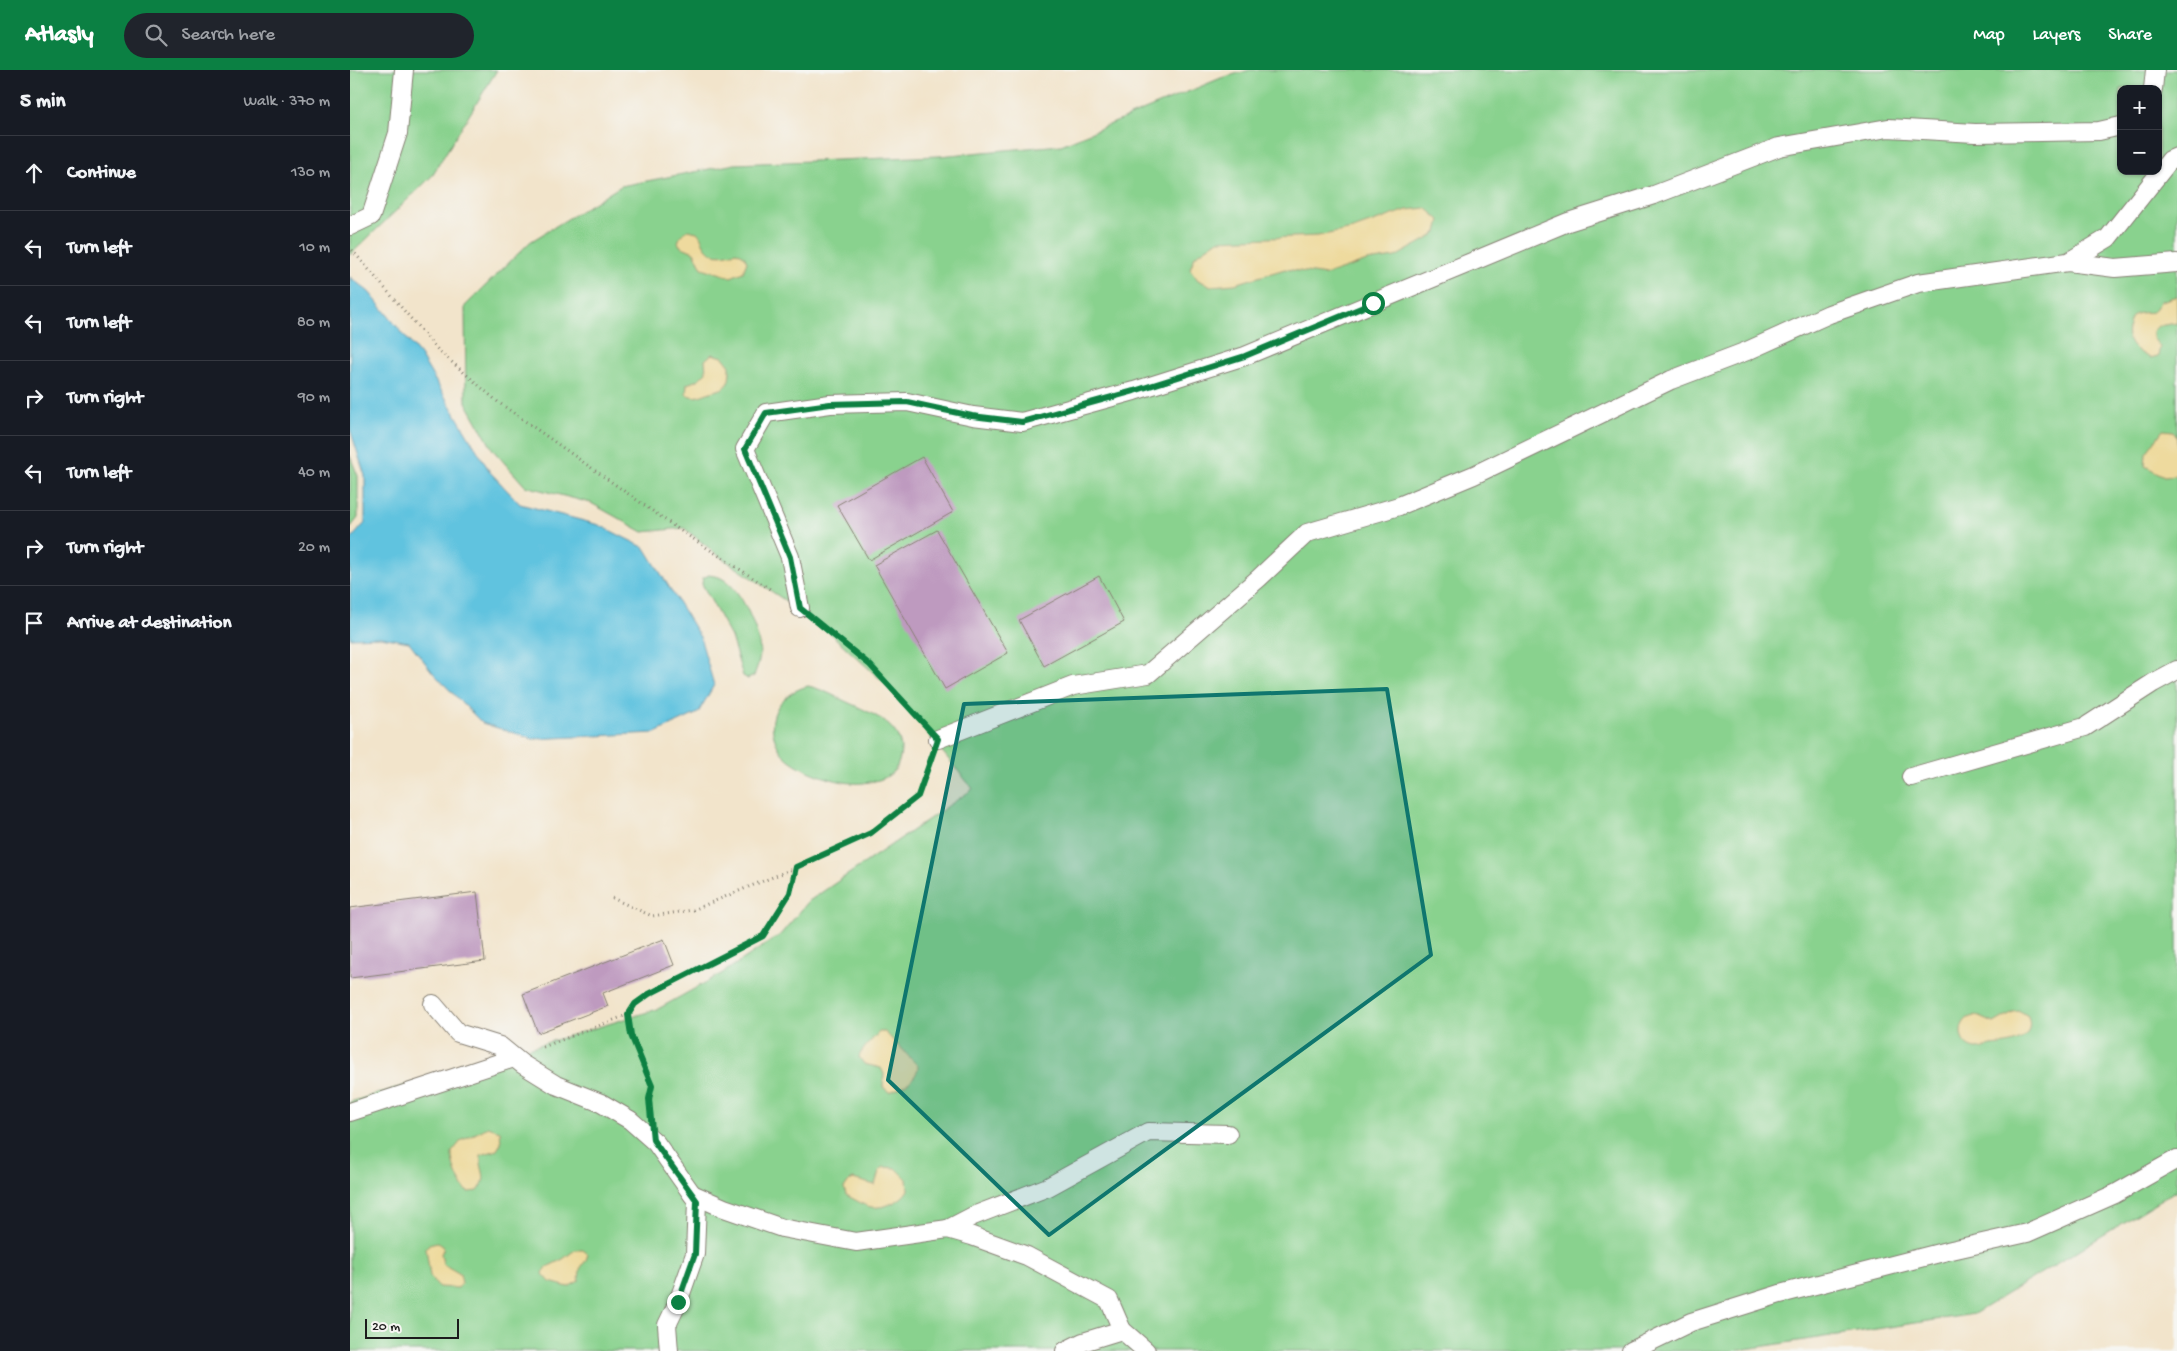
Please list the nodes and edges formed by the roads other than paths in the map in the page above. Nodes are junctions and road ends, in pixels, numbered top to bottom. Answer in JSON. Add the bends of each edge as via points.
{"nodes":[{"id":1,"x":404,"y":70,"type":"edge"},
{"id":2,"x":2155,"y":70,"type":"edge"},
{"id":3,"x":2153,"y":85,"type":"edge"},
{"id":4,"x":2117,"y":127,"type":"edge"},
{"id":5,"x":2177,"y":157,"type":"edge"},
{"id":6,"x":350,"y":226,"type":"edge"},
{"id":7,"x":2068,"y":262,"type":"junction"},
{"id":8,"x":2177,"y":263,"type":"edge"},
{"id":9,"x":800,"y":608,"type":"road end"},
{"id":10,"x":2177,"y":670,"type":"edge"},
{"id":11,"x":938,"y":739,"type":"road end"},
{"id":12,"x":1911,"y":777,"type":"dead end"},
{"id":13,"x":433,"y":1004,"type":"dead end"},
{"id":14,"x":514,"y":1058,"type":"junction"},
{"id":15,"x":350,"y":1112,"type":"edge"},
{"id":16,"x":1228,"y":1134,"type":"dead end"},
{"id":17,"x":2177,"y":1159,"type":"edge"},
{"id":18,"x":692,"y":1194,"type":"junction"},
{"id":19,"x":948,"y":1229,"type":"junction"},
{"id":20,"x":1122,"y":1330,"type":"junction"},
{"id":21,"x":669,"y":1351,"type":"edge"},
{"id":22,"x":1065,"y":1351,"type":"edge"},
{"id":23,"x":1146,"y":1351,"type":"edge"},
{"id":24,"x":1631,"y":1351,"type":"edge"}],
"edges":[{"from":1,"to":6,"type":"lane","via":[[398,133],[371,216]]},
{"from":2,"to":3,"type":"lane"},
{"from":4,"to":9,"type":"lane","via":[[2099,131],[1976,133],[1888,128],[1779,147],[1654,195],[1568,222],[1245,356],[1022,422],[972,416],[907,402],[830,404],[766,413],[745,449],[790,557]]},
{"from":5,"to":7,"type":"lane","via":[[2170,160],[2108,238]]},
{"from":7,"to":8,"type":"lane","via":[[2115,268]]},
{"from":7,"to":11,"type":"lane","via":[[1918,283],[1829,314],[1747,351],[1671,380],[1474,475],[1399,506],[1307,533],[1148,674],[1073,686]]},
{"from":10,"to":12,"type":"lane","via":[[2153,682],[2086,727]]},
{"from":13,"to":14,"type":"lane","via":[[458,1033],[500,1046]]},
{"from":14,"to":15,"type":"lane"},
{"from":14,"to":18,"type":"lane","via":[[556,1085],[601,1103],[623,1116],[653,1140]]},
{"from":16,"to":19,"type":"lane","via":[[1148,1132],[1048,1186]]},
{"from":17,"to":24,"type":"lane","via":[[2115,1194],[2027,1233],[1780,1294],[1691,1322]]},
{"from":18,"to":19,"type":"lane","via":[[782,1228],[856,1242]]},
{"from":18,"to":21,"type":"lane","via":[[697,1201],[695,1254],[666,1325]]},
{"from":19,"to":20,"type":"lane","via":[[1027,1256],[1109,1300]]},
{"from":20,"to":22,"type":"lane","via":[[1082,1342]]},
{"from":20,"to":23,"type":"lane"}]}
